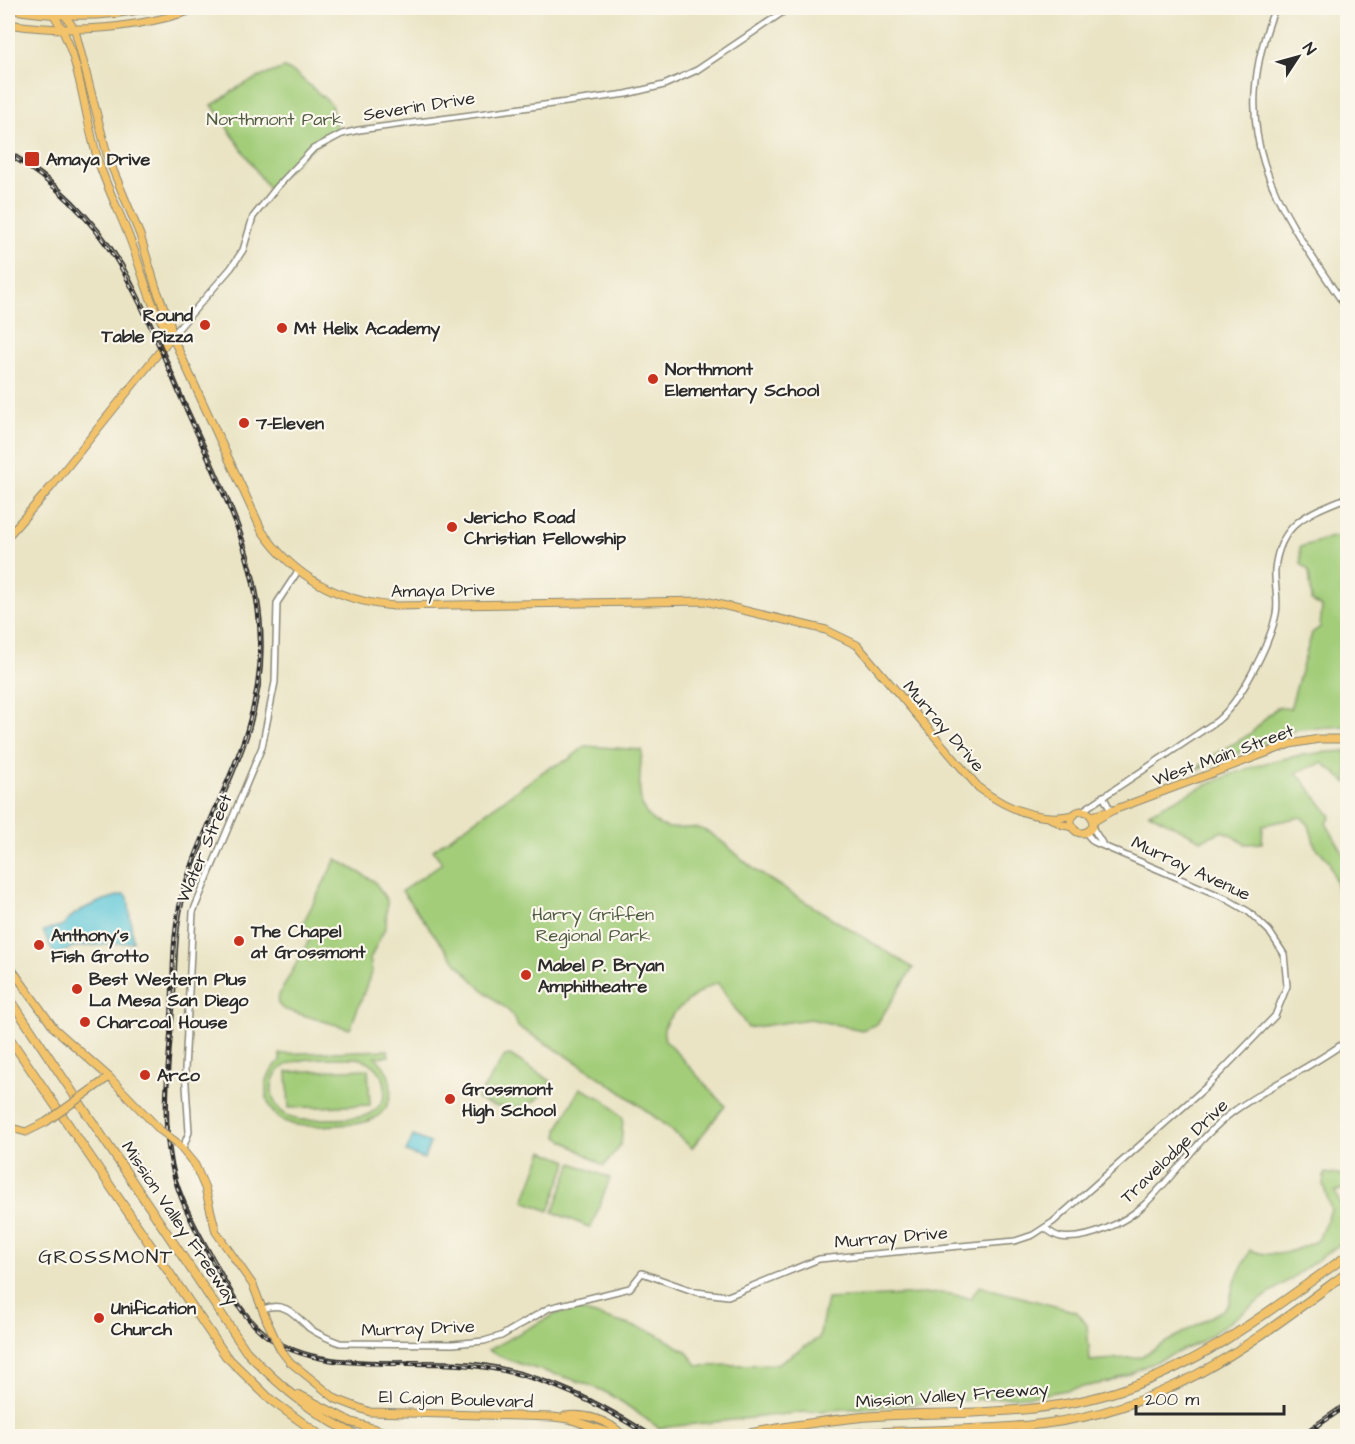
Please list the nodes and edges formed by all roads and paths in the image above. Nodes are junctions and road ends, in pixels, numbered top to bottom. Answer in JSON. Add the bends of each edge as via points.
{"nodes":[{"id":1,"x":49,"y":8,"type":"edge"},
{"id":2,"x":60,"y":8,"type":"edge"},
{"id":3,"x":149,"y":8,"type":"edge"},
{"id":4,"x":199,"y":8,"type":"edge"},
{"id":5,"x":789,"y":8,"type":"edge"},
{"id":6,"x":1275,"y":8,"type":"edge"},
{"id":7,"x":8,"y":9,"type":"edge"},
{"id":8,"x":54,"y":15,"type":"junction"},
{"id":9,"x":66,"y":15,"type":"junction"},
{"id":10,"x":8,"y":24,"type":"edge"},
{"id":11,"x":63,"y":29,"type":"junction"},
{"id":12,"x":75,"y":30,"type":"junction"},
{"id":13,"x":1347,"y":310,"type":"edge"},
{"id":14,"x":172,"y":336,"type":"junction"},
{"id":15,"x":1347,"y":497,"type":"edge"},
{"id":16,"x":8,"y":536,"type":"edge"},
{"id":17,"x":298,"y":571,"type":"junction"},
{"id":18,"x":857,"y":645,"type":"joint"},
{"id":19,"x":1347,"y":739,"type":"edge"},
{"id":20,"x":1103,"y":796,"type":"junction"},
{"id":21,"x":1098,"y":801,"type":"junction"},
{"id":22,"x":1082,"y":811,"type":"junction"},
{"id":23,"x":1020,"y":812,"type":"joint"},
{"id":24,"x":1112,"y":812,"type":"junction"},
{"id":25,"x":1074,"y":815,"type":"junction"},
{"id":26,"x":1048,"y":816,"type":"junction"},
{"id":27,"x":1091,"y":823,"type":"junction"},
{"id":28,"x":1073,"y":827,"type":"junction"},
{"id":29,"x":1284,"y":954,"type":"joint"},
{"id":30,"x":8,"y":964,"type":"edge"},
{"id":31,"x":8,"y":996,"type":"edge"},
{"id":32,"x":8,"y":1036,"type":"edge"},
{"id":33,"x":1347,"y":1040,"type":"edge"},
{"id":34,"x":109,"y":1077,"type":"junction"},
{"id":35,"x":8,"y":1127,"type":"edge"},
{"id":36,"x":183,"y":1148,"type":"junction"},
{"id":37,"x":1045,"y":1228,"type":"junction"},
{"id":38,"x":1347,"y":1255,"type":"edge"},
{"id":39,"x":1347,"y":1272,"type":"edge"},
{"id":40,"x":263,"y":1309,"type":"junction"},
{"id":41,"x":285,"y":1389,"type":"junction"},
{"id":42,"x":553,"y":1417,"type":"junction"},
{"id":43,"x":600,"y":1430,"type":"junction"},
{"id":44,"x":321,"y":1437,"type":"edge"},
{"id":45,"x":358,"y":1437,"type":"edge"},
{"id":46,"x":397,"y":1437,"type":"edge"},
{"id":47,"x":562,"y":1437,"type":"edge"},
{"id":48,"x":622,"y":1437,"type":"edge"},
{"id":49,"x":736,"y":1437,"type":"edge"},
{"id":50,"x":829,"y":1437,"type":"edge"}],
"edges":[{"from":1,"to":8,"type":"main road","name":"Amaya Drive"},
{"from":2,"to":9,"type":"main road","name":"Amaya Drive"},
{"from":3,"to":9,"type":"main road"},
{"from":4,"to":12,"type":"main road","via":[[169,18]]},
{"from":5,"to":14,"type":"street","name":"Severin Drive","via":[[718,58],[664,85],[626,94],[359,130],[324,142],[260,205],[249,225],[243,250],[231,268]]},
{"from":6,"to":13,"type":"street","via":[[1265,32],[1257,71],[1258,144],[1275,196],[1289,223]]},
{"from":7,"to":8,"type":"main road"},
{"from":8,"to":9,"type":"main road"},
{"from":8,"to":11,"type":"main road","name":"Amaya Drive"},
{"from":9,"to":12,"type":"main road","name":"Amaya Drive"},
{"from":10,"to":11,"type":"main road"},
{"from":11,"to":12,"type":"main road"},
{"from":11,"to":14,"type":"main road","name":"Amaya Drive","via":[[99,163],[164,327]]},
{"from":12,"to":14,"type":"main road","name":"Amaya Drive","via":[[108,158],[140,235]]},
{"from":14,"to":16,"type":"main road","name":"Severin Drive"},
{"from":14,"to":17,"type":"main road","name":"Amaya Drive","via":[[262,531]]},
{"from":15,"to":20,"type":"street","via":[[1305,515],[1280,544],[1275,571],[1276,616],[1236,702],[1217,721]]},
{"from":17,"to":18,"type":"main road","name":"Amaya Drive","via":[[326,589],[369,604],[394,606],[705,601],[826,630]]},
{"from":17,"to":36,"type":"street","name":"Water Street","via":[[277,603],[275,682],[262,747],[193,912],[185,1070],[189,1132]]},
{"from":18,"to":23,"type":"main road","name":"Murray Drive","via":[[979,788]]},
{"from":19,"to":24,"type":"main road","name":"West Main Street","via":[[1319,739],[1284,746]]},
{"from":20,"to":21,"type":"street"},
{"from":20,"to":24,"type":"street"},
{"from":21,"to":22,"type":"street"},
{"from":21,"to":27,"type":"street"},
{"from":22,"to":25,"type":"main road","name":"Murray Avenue"},
{"from":22,"to":27,"type":"main road","name":"Murray Avenue"},
{"from":23,"to":26,"type":"main road","name":"Murray Avenue"},
{"from":24,"to":27,"type":"main road","name":"West Main Street"},
{"from":25,"to":26,"type":"main road","name":"Murray Avenue"},
{"from":25,"to":28,"type":"main road"},
{"from":26,"to":28,"type":"main road","name":"Murray Avenue"},
{"from":27,"to":28,"type":"main road","name":"Murray Avenue","via":[[1078,832]]},
{"from":27,"to":29,"type":"street","name":"Murray Avenue","via":[[1095,842],[1242,907],[1269,931]]},
{"from":29,"to":37,"type":"street","name":"Murray Drive","via":[[1288,973],[1286,993],[1270,1020],[1206,1087]]},
{"from":30,"to":34,"type":"main road","via":[[54,1029]]},
{"from":31,"to":41,"type":"highway","name":"Mission Valley Freeway","via":[[246,1351]]},
{"from":32,"to":44,"type":"highway","name":"Mission Valley Freeway","via":[[226,1356],[271,1400]]},
{"from":33,"to":37,"type":"street","name":"Travelodge Drive","via":[[1228,1116],[1132,1214],[1112,1226],[1079,1236],[1061,1237]]},
{"from":34,"to":35,"type":"main road","bridge":true,"via":[[26,1132]]},
{"from":34,"to":36,"type":"main road","bridge":true,"via":[[151,1124]]},
{"from":36,"to":40,"type":"main road","via":[[205,1188],[216,1232],[253,1284]]},
{"from":37,"to":40,"type":"street","name":"Murray Drive","via":[[1015,1240],[819,1259],[728,1296],[696,1292],[642,1273],[630,1288],[549,1308],[510,1332],[484,1341],[347,1344],[323,1337],[284,1307],[273,1305]]},
{"from":38,"to":49,"type":"highway","name":"Mission Valley Freeway","via":[[1207,1352],[1124,1389],[1040,1409],[850,1418]]},
{"from":39,"to":50,"type":"highway","name":"Mission Valley Freeway","via":[[1218,1365],[1131,1404],[1043,1424]]},
{"from":40,"to":42,"type":"main road","name":"El Cajon Boulevard","bridge":true,"via":[[280,1349],[290,1362],[336,1399],[370,1412]]},
{"from":41,"to":45,"type":"highway","name":"Mission Valley Freeway"},
{"from":41,"to":46,"type":"highway","via":[[351,1422]]},
{"from":42,"to":43,"type":"main road","name":"El Cajon Boulevard"},
{"from":42,"to":48,"type":"main road","name":"El Cajon Boulevard","via":[[572,1414],[594,1418],[613,1426]]},
{"from":43,"to":47,"type":"highway"},
{"from":43,"to":48,"type":"main road","name":"El Cajon Boulevard"}]}
